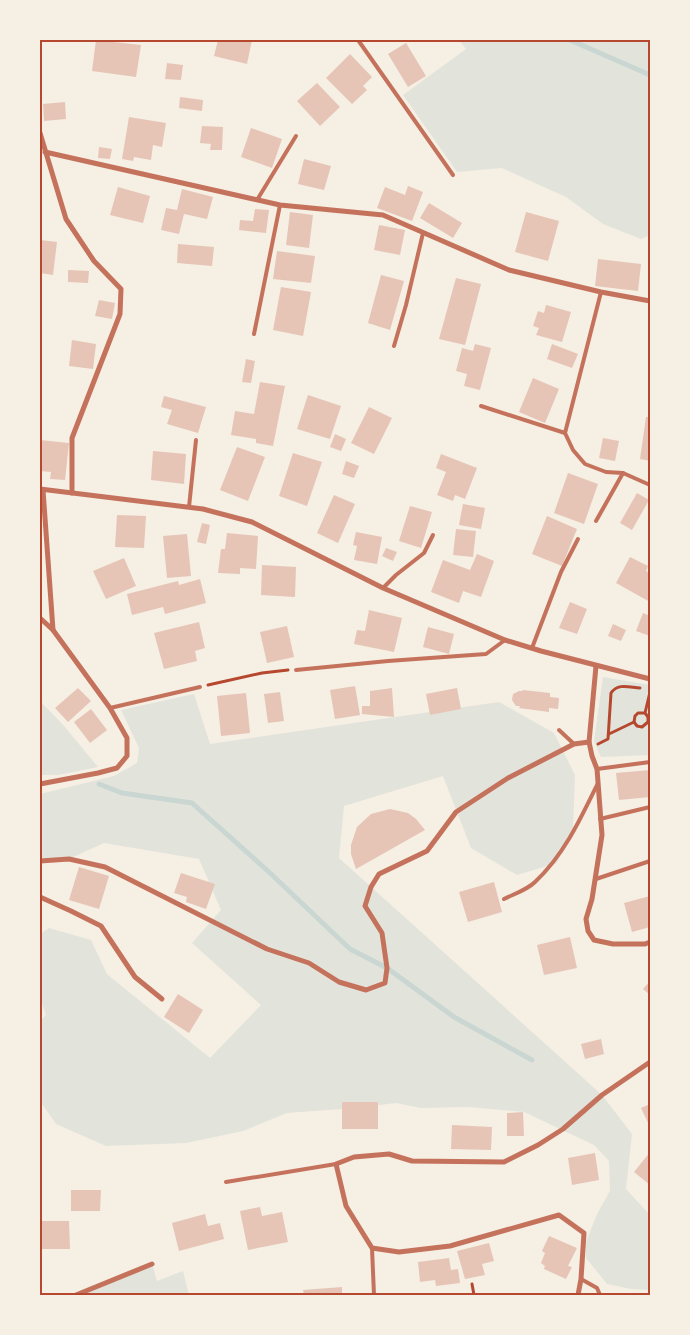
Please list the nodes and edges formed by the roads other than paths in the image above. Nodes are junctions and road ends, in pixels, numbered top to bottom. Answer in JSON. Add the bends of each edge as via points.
{"nodes":[{"id":1,"x":358,"y":40,"type":"edge"},
{"id":2,"x":40,"y":134,"type":"edge"},
{"id":3,"x":296,"y":136,"type":"dead end"},
{"id":4,"x":46,"y":152,"type":"junction"},
{"id":5,"x":453,"y":175,"type":"dead end"},
{"id":6,"x":257,"y":200,"type":"junction"},
{"id":7,"x":280,"y":205,"type":"junction"},
{"id":8,"x":423,"y":233,"type":"junction"},
{"id":9,"x":601,"y":292,"type":"junction"},
{"id":10,"x":650,"y":301,"type":"edge"},
{"id":11,"x":254,"y":334,"type":"dead end"},
{"id":12,"x":394,"y":346,"type":"dead end"},
{"id":13,"x":481,"y":406,"type":"dead end"},
{"id":14,"x":565,"y":433,"type":"junction"},
{"id":15,"x":196,"y":440,"type":"dead end"},
{"id":16,"x":622,"y":472,"type":"junction"},
{"id":17,"x":650,"y":485,"type":"edge"},
{"id":18,"x":42,"y":490,"type":"edge"},
{"id":19,"x":72,"y":493,"type":"junction"},
{"id":20,"x":189,"y":507,"type":"junction"},
{"id":21,"x":596,"y":521,"type":"dead end"},
{"id":22,"x":433,"y":535,"type":"dead end"},
{"id":23,"x":578,"y":539,"type":"dead end"},
{"id":24,"x":383,"y":588,"type":"junction"},
{"id":25,"x":40,"y":618,"type":"edge"},
{"id":26,"x":53,"y":630,"type":"junction"},
{"id":27,"x":505,"y":640,"type":"junction"},
{"id":28,"x":532,"y":648,"type":"junction"},
{"id":29,"x":596,"y":666,"type":"junction"},
{"id":30,"x":296,"y":670,"type":"road end"},
{"id":31,"x":650,"y":679,"type":"edge"},
{"id":32,"x":200,"y":686,"type":"road end"},
{"id":33,"x":110,"y":708,"type":"junction"},
{"id":34,"x":559,"y":730,"type":"dead end"},
{"id":35,"x":589,"y":742,"type":"junction"},
{"id":36,"x":574,"y":744,"type":"junction"},
{"id":37,"x":650,"y":762,"type":"edge"},
{"id":38,"x":597,"y":768,"type":"junction"},
{"id":39,"x":598,"y":783,"type":"junction"},
{"id":40,"x":40,"y":784,"type":"edge"},
{"id":41,"x":650,"y":807,"type":"edge"},
{"id":42,"x":600,"y":819,"type":"junction"},
{"id":43,"x":40,"y":861,"type":"edge"},
{"id":44,"x":650,"y":861,"type":"edge"},
{"id":45,"x":596,"y":879,"type":"junction"},
{"id":46,"x":40,"y":897,"type":"edge"},
{"id":47,"x":504,"y":899,"type":"dead end"},
{"id":48,"x":650,"y":942,"type":"edge"},
{"id":49,"x":162,"y":999,"type":"dead end"},
{"id":50,"x":650,"y":1062,"type":"edge"},
{"id":51,"x":336,"y":1164,"type":"junction"},
{"id":52,"x":226,"y":1182,"type":"dead end"},
{"id":53,"x":372,"y":1248,"type":"junction"},
{"id":54,"x":152,"y":1264,"type":"dead end"},
{"id":55,"x":581,"y":1279,"type":"junction"},
{"id":56,"x":76,"y":1295,"type":"edge"},
{"id":57,"x":374,"y":1295,"type":"edge"},
{"id":58,"x":578,"y":1295,"type":"edge"},
{"id":59,"x":600,"y":1295,"type":"edge"}],
"edges":[{"from":1,"to":5,"type":"lane"},
{"from":2,"to":4,"type":"street"},
{"from":3,"to":6,"type":"lane"},
{"from":4,"to":6,"type":"street"},
{"from":4,"to":19,"type":"street","via":[[66,219],[94,261],[121,289],[120,314],[72,438]]},
{"from":6,"to":7,"type":"street"},
{"from":7,"to":8,"type":"street","via":[[383,215]]},
{"from":7,"to":11,"type":"lane"},
{"from":8,"to":9,"type":"street","via":[[510,270]]},
{"from":8,"to":12,"type":"lane"},
{"from":9,"to":10,"type":"street"},
{"from":9,"to":14,"type":"lane"},
{"from":13,"to":14,"type":"lane"},
{"from":14,"to":16,"type":"lane","via":[[585,464],[606,472]]},
{"from":15,"to":20,"type":"lane"},
{"from":16,"to":17,"type":"lane"},
{"from":16,"to":21,"type":"lane"},
{"from":18,"to":19,"type":"street"},
{"from":18,"to":26,"type":"street"},
{"from":19,"to":20,"type":"street"},
{"from":20,"to":24,"type":"street","via":[[252,522]]},
{"from":22,"to":24,"type":"lane","via":[[424,553]]},
{"from":23,"to":28,"type":"lane","via":[[561,572]]},
{"from":24,"to":27,"type":"street"},
{"from":25,"to":26,"type":"street"},
{"from":26,"to":33,"type":"street"},
{"from":27,"to":28,"type":"street"},
{"from":27,"to":30,"type":"lane","via":[[486,654]]},
{"from":28,"to":29,"type":"street"},
{"from":29,"to":31,"type":"street"},
{"from":29,"to":35,"type":"street"},
{"from":32,"to":33,"type":"lane"},
{"from":33,"to":40,"type":"street","via":[[127,738],[127,756],[117,768]]},
{"from":34,"to":36,"type":"lane"},
{"from":35,"to":36,"type":"street"},
{"from":35,"to":38,"type":"street"},
{"from":36,"to":43,"type":"street","via":[[508,778],[456,812],[427,851],[379,874],[365,906],[382,933],[388,968],[385,983],[366,990],[339,982],[309,963],[266,948],[104,867],[69,859]]},
{"from":37,"to":38,"type":"lane"},
{"from":38,"to":39,"type":"street"},
{"from":39,"to":42,"type":"street"},
{"from":39,"to":47,"type":"lane","via":[[555,860],[534,884]]},
{"from":41,"to":42,"type":"lane"},
{"from":42,"to":45,"type":"street","via":[[602,835]]},
{"from":44,"to":45,"type":"lane"},
{"from":45,"to":48,"type":"street","via":[[586,919],[594,940],[613,944]]},
{"from":46,"to":49,"type":"street","via":[[101,926],[135,977]]},
{"from":50,"to":51,"type":"street","via":[[602,1095],[563,1129],[538,1146],[504,1162],[412,1161],[388,1154],[354,1157]]},
{"from":51,"to":52,"type":"lane"},
{"from":51,"to":53,"type":"street","via":[[346,1206]]},
{"from":53,"to":55,"type":"street","via":[[399,1252],[450,1246],[559,1215],[584,1232]]},
{"from":53,"to":57,"type":"lane"},
{"from":54,"to":56,"type":"street"},
{"from":55,"to":58,"type":"street"},
{"from":55,"to":59,"type":"lane","via":[[597,1288]]}]}
